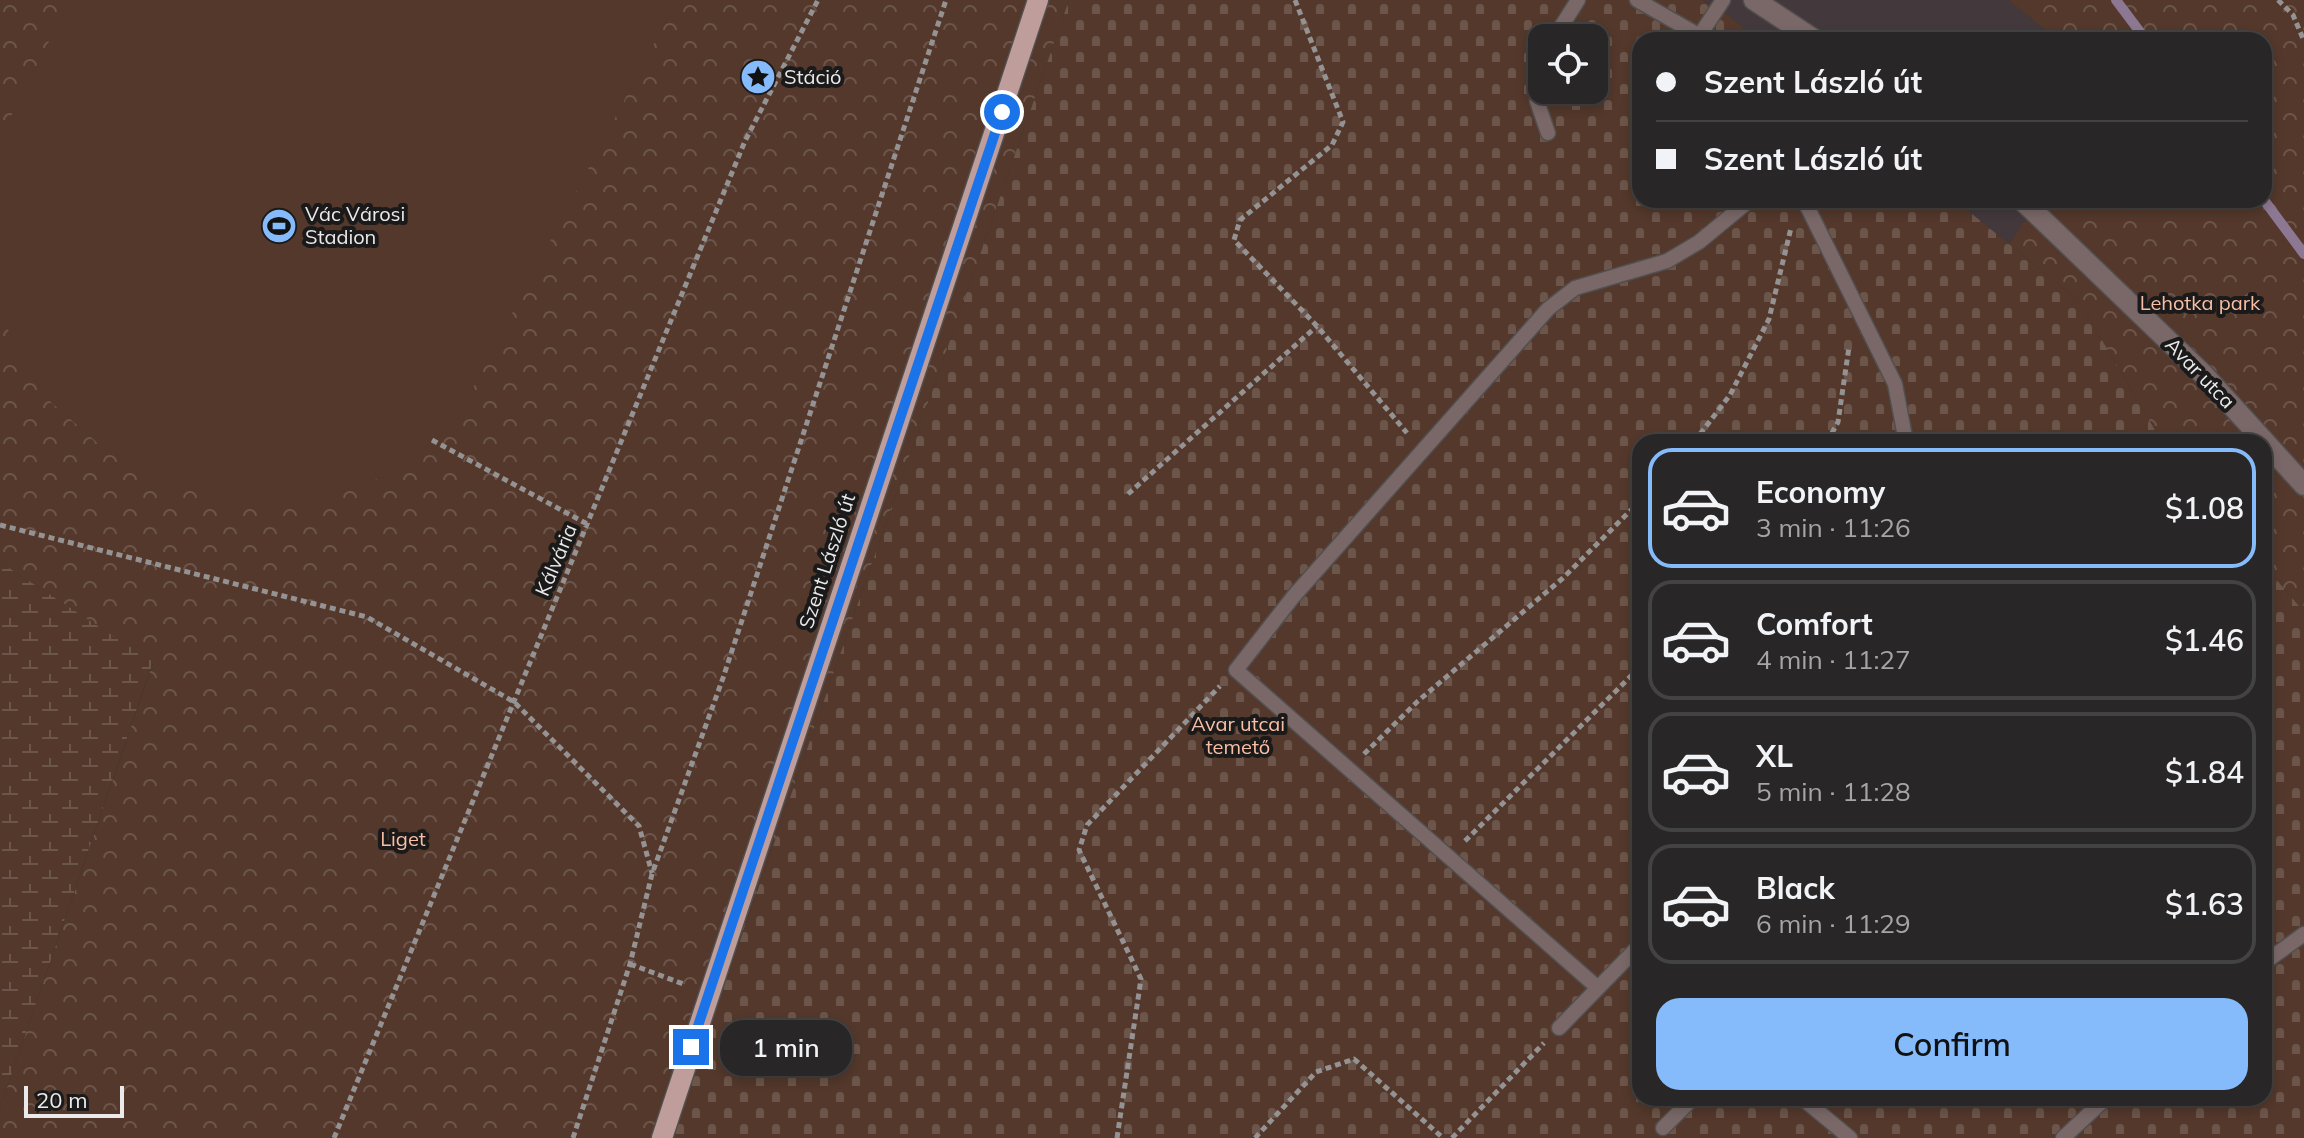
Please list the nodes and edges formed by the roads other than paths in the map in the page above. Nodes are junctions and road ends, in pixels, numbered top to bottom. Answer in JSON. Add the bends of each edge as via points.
{"nodes":[{"id":1,"x":1038,"y":0,"type":"edge"},
{"id":2,"x":1578,"y":0,"type":"edge"},
{"id":3,"x":1637,"y":0,"type":"edge"},
{"id":4,"x":1723,"y":0,"type":"edge"},
{"id":5,"x":1754,"y":0,"type":"edge"},
{"id":6,"x":1563,"y":24,"type":"edge"},
{"id":7,"x":1694,"y":32,"type":"edge"},
{"id":8,"x":1706,"y":32,"type":"edge"},
{"id":9,"x":1803,"y":32,"type":"edge"},
{"id":10,"x":1538,"y":104,"type":"edge"},
{"id":11,"x":1548,"y":133,"type":"dead end"},
{"id":12,"x":1740,"y":208,"type":"edge"},
{"id":13,"x":1808,"y":208,"type":"edge"},
{"id":14,"x":2030,"y":208,"type":"edge"},
{"id":15,"x":1904,"y":434,"type":"edge"},
{"id":16,"x":2258,"y":434,"type":"edge"},
{"id":17,"x":2272,"y":450,"type":"edge"},
{"id":18,"x":2304,"y":485,"type":"edge"},
{"id":19,"x":2304,"y":934,"type":"edge"},
{"id":20,"x":1632,"y":953,"type":"edge"},
{"id":21,"x":2272,"y":957,"type":"edge"},
{"id":22,"x":1598,"y":988,"type":"junction"},
{"id":23,"x":1559,"y":1028,"type":"road end"},
{"id":24,"x":1685,"y":1106,"type":"edge"},
{"id":25,"x":1812,"y":1106,"type":"edge"},
{"id":26,"x":2097,"y":1106,"type":"edge"},
{"id":27,"x":1663,"y":1128,"type":"dead end"},
{"id":28,"x":662,"y":1138,"type":"edge"},
{"id":29,"x":1850,"y":1138,"type":"edge"},
{"id":30,"x":2063,"y":1138,"type":"edge"}],
"edges":[{"from":1,"to":28,"type":"main road","name":"Szent László út"},
{"from":2,"to":6,"type":"lane"},
{"from":3,"to":7,"type":"lane"},
{"from":4,"to":8,"type":"lane"},
{"from":5,"to":9,"type":"street"},
{"from":10,"to":11,"type":"lane"},
{"from":12,"to":22,"type":"lane","via":[[1667,261],[1575,288],[1548,309],[1293,597],[1236,670]]},
{"from":13,"to":15,"type":"lane","via":[[1895,384]]},
{"from":14,"to":16,"type":"street","name":"Avar utca","via":[[2204,375]]},
{"from":17,"to":18,"type":"street","name":"Avar utca"},
{"from":19,"to":21,"type":"lane"},
{"from":20,"to":22,"type":"lane"},
{"from":22,"to":23,"type":"lane"},
{"from":24,"to":27,"type":"lane"},
{"from":25,"to":29,"type":"lane"},
{"from":26,"to":30,"type":"lane"}]}
